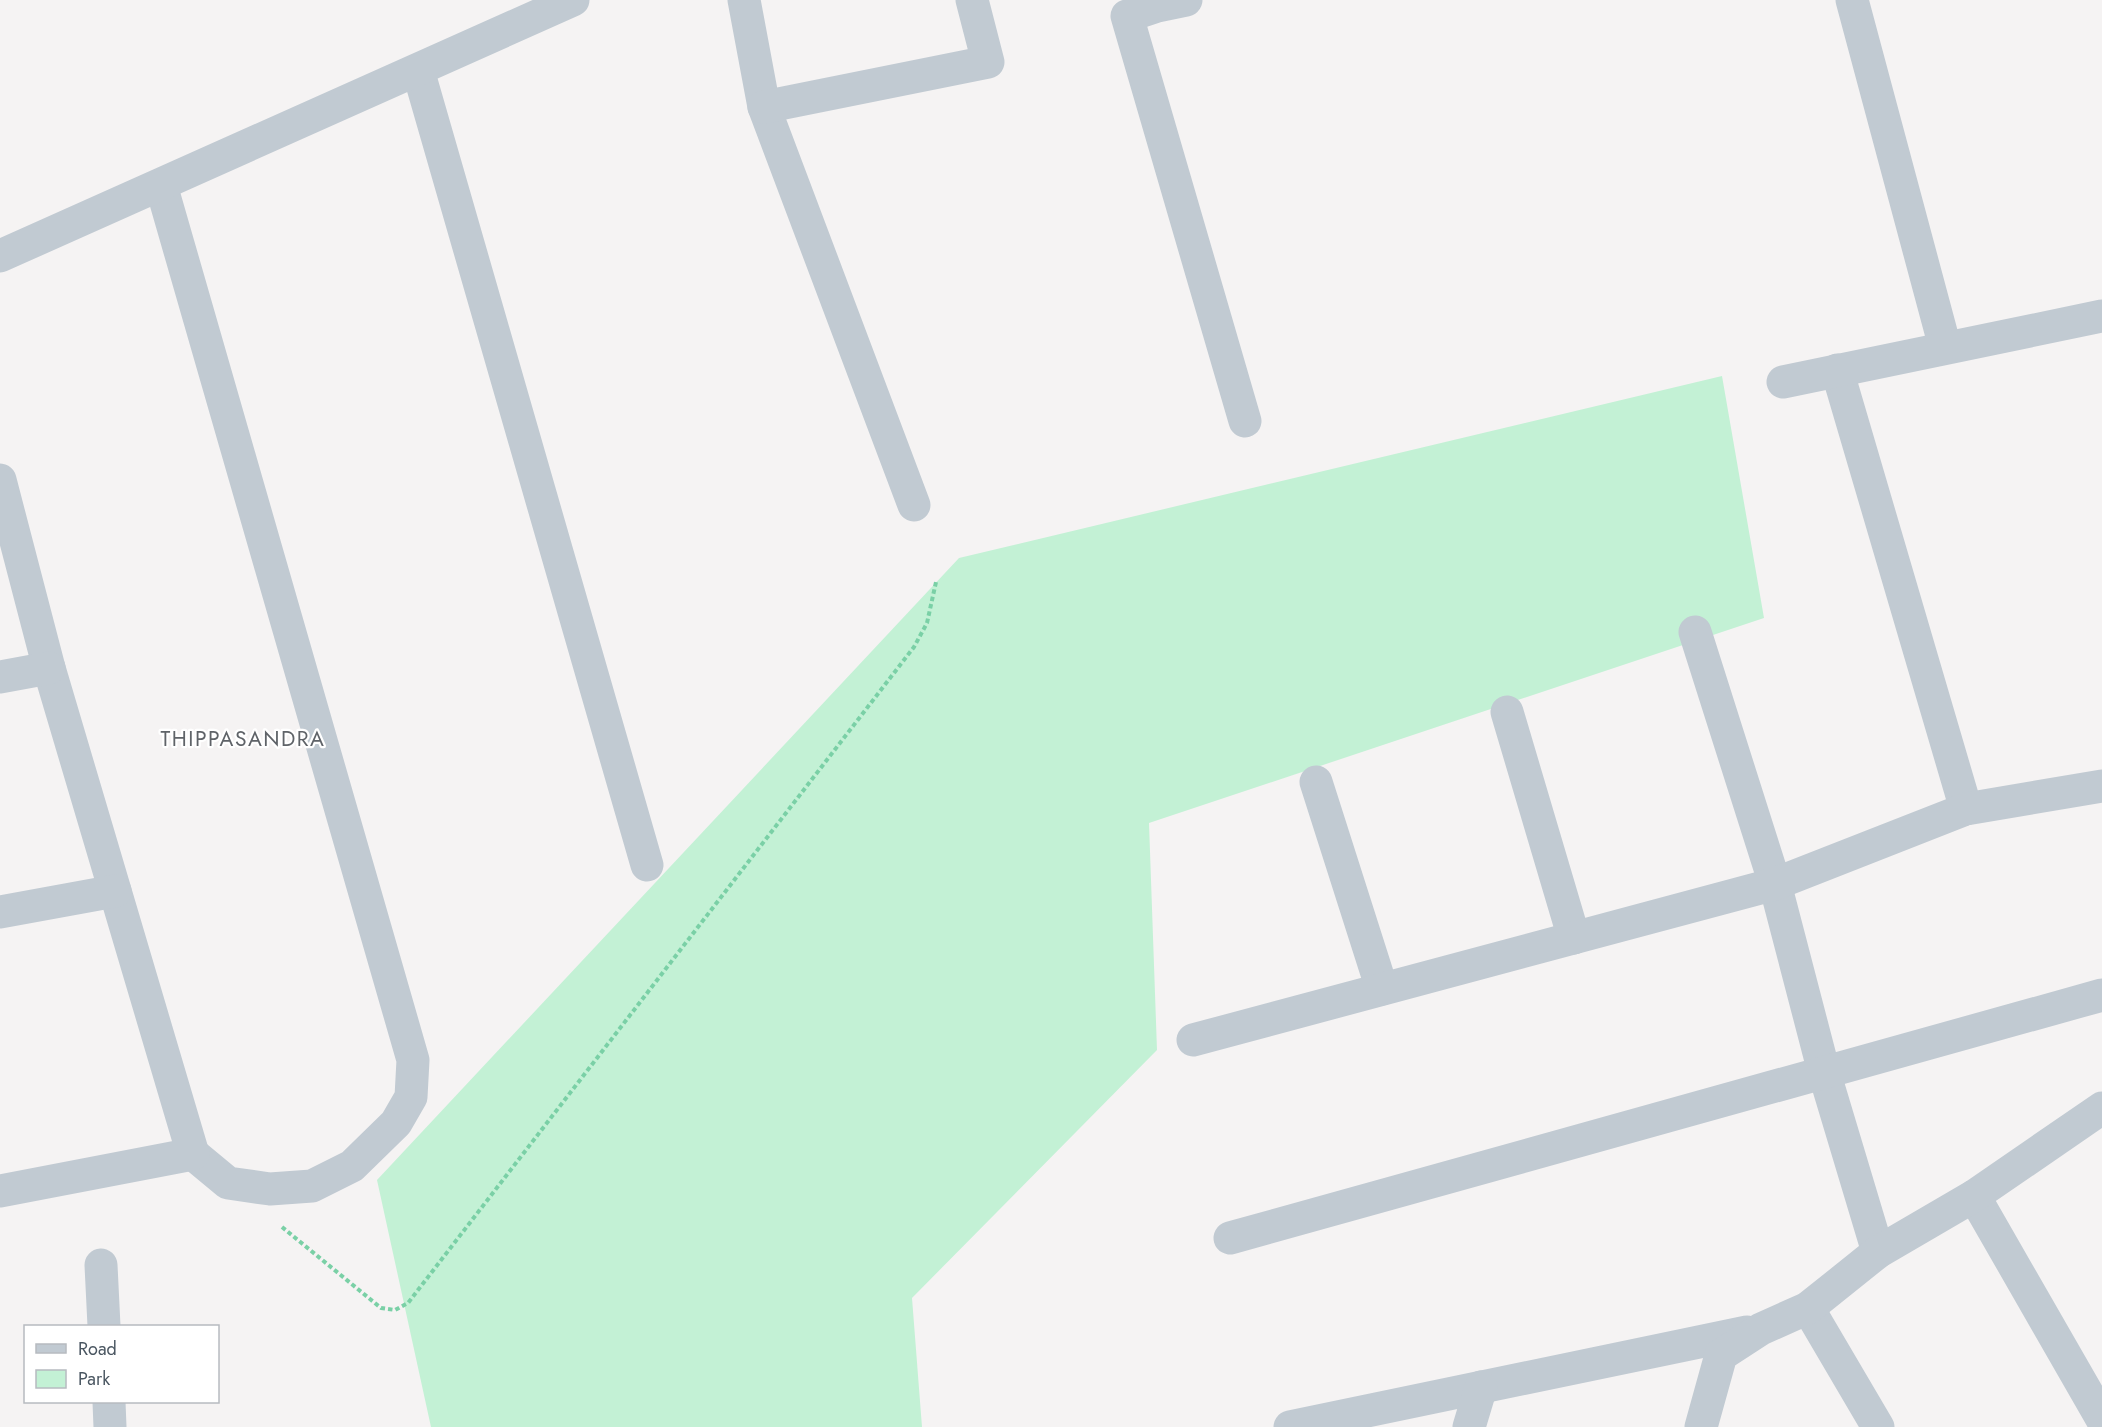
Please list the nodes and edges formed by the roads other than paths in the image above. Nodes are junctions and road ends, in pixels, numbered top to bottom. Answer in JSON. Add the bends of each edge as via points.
{"nodes":[{"id":1,"x":573,"y":0,"type":"edge"},
{"id":2,"x":744,"y":0,"type":"edge"},
{"id":3,"x":972,"y":0,"type":"edge"},
{"id":4,"x":1852,"y":0,"type":"edge"},
{"id":5,"x":1166,"y":2,"type":"edge"},
{"id":6,"x":418,"y":70,"type":"junction"},
{"id":7,"x":764,"y":107,"type":"junction"},
{"id":8,"x":161,"y":185,"type":"junction"},
{"id":9,"x":0,"y":256,"type":"edge"},
{"id":10,"x":2102,"y":316,"type":"edge"},
{"id":11,"x":1945,"y":348,"type":"junction"},
{"id":12,"x":1837,"y":370,"type":"junction"},
{"id":13,"x":1783,"y":382,"type":"dead end"},
{"id":14,"x":1245,"y":421,"type":"dead end"},
{"id":15,"x":0,"y":480,"type":"edge"},
{"id":16,"x":914,"y":505,"type":"dead end"},
{"id":17,"x":1695,"y":632,"type":"dead end"},
{"id":18,"x":49,"y":668,"type":"junction"},
{"id":19,"x":0,"y":677,"type":"edge"},
{"id":20,"x":1507,"y":712,"type":"dead end"},
{"id":21,"x":1316,"y":783,"type":"dead end"},
{"id":22,"x":2102,"y":786,"type":"edge"},
{"id":23,"x":1966,"y":809,"type":"junction"},
{"id":24,"x":647,"y":865,"type":"dead end"},
{"id":25,"x":1774,"y":884,"type":"junction"},
{"id":26,"x":115,"y":891,"type":"junction"},
{"id":27,"x":0,"y":912,"type":"edge"},
{"id":28,"x":1574,"y":938,"type":"junction"},
{"id":29,"x":1382,"y":989,"type":"junction"},
{"id":30,"x":2102,"y":995,"type":"edge"},
{"id":31,"x":1193,"y":1040,"type":"dead end"},
{"id":32,"x":1824,"y":1072,"type":"junction"},
{"id":33,"x":2102,"y":1108,"type":"edge"},
{"id":34,"x":193,"y":1154,"type":"junction"},
{"id":35,"x":0,"y":1191,"type":"edge"},
{"id":36,"x":1974,"y":1196,"type":"junction"},
{"id":37,"x":1230,"y":1238,"type":"dead end"},
{"id":38,"x":1878,"y":1252,"type":"junction"},
{"id":39,"x":101,"y":1265,"type":"dead end"},
{"id":40,"x":1808,"y":1308,"type":"junction"},
{"id":41,"x":104,"y":1325,"type":"edge"},
{"id":42,"x":1761,"y":1329,"type":"junction"},
{"id":43,"x":1481,"y":1387,"type":"junction"},
{"id":44,"x":109,"y":1403,"type":"edge"},
{"id":45,"x":2102,"y":1419,"type":"edge"},
{"id":46,"x":110,"y":1427,"type":"edge"},
{"id":47,"x":1290,"y":1427,"type":"edge"},
{"id":48,"x":1469,"y":1427,"type":"edge"},
{"id":49,"x":1701,"y":1427,"type":"edge"},
{"id":50,"x":1878,"y":1427,"type":"edge"}],
"edges":[{"from":1,"to":6,"type":"street"},
{"from":2,"to":7,"type":"street"},
{"from":3,"to":7,"type":"street","via":[[988,63]]},
{"from":4,"to":11,"type":"street"},
{"from":5,"to":14,"type":"street","via":[[1127,16]]},
{"from":6,"to":8,"type":"street"},
{"from":6,"to":24,"type":"street"},
{"from":7,"to":16,"type":"street"},
{"from":8,"to":9,"type":"street"},
{"from":8,"to":34,"type":"street","via":[[413,1060],[411,1097],[396,1123],[352,1166],[312,1186],[270,1189],[228,1183]]},
{"from":10,"to":11,"type":"street"},
{"from":11,"to":12,"type":"street"},
{"from":12,"to":13,"type":"street"},
{"from":12,"to":23,"type":"street"},
{"from":15,"to":18,"type":"street"},
{"from":17,"to":25,"type":"street"},
{"from":18,"to":19,"type":"street"},
{"from":18,"to":26,"type":"street"},
{"from":20,"to":28,"type":"street"},
{"from":21,"to":29,"type":"street"},
{"from":22,"to":23,"type":"street"},
{"from":23,"to":25,"type":"street"},
{"from":25,"to":28,"type":"street"},
{"from":25,"to":32,"type":"street"},
{"from":26,"to":27,"type":"street"},
{"from":26,"to":34,"type":"street"},
{"from":28,"to":29,"type":"street"},
{"from":29,"to":31,"type":"street"},
{"from":30,"to":32,"type":"street"},
{"from":32,"to":37,"type":"street"},
{"from":32,"to":38,"type":"street"},
{"from":33,"to":36,"type":"street"},
{"from":34,"to":35,"type":"street"},
{"from":36,"to":38,"type":"street"},
{"from":36,"to":45,"type":"street"},
{"from":38,"to":40,"type":"street"},
{"from":39,"to":41,"type":"street"},
{"from":40,"to":42,"type":"street"},
{"from":40,"to":50,"type":"street"},
{"from":42,"to":43,"type":"street"},
{"from":42,"to":49,"type":"street","via":[[1721,1355]]},
{"from":43,"to":47,"type":"street"},
{"from":43,"to":48,"type":"street"},
{"from":44,"to":46,"type":"street"}]}
